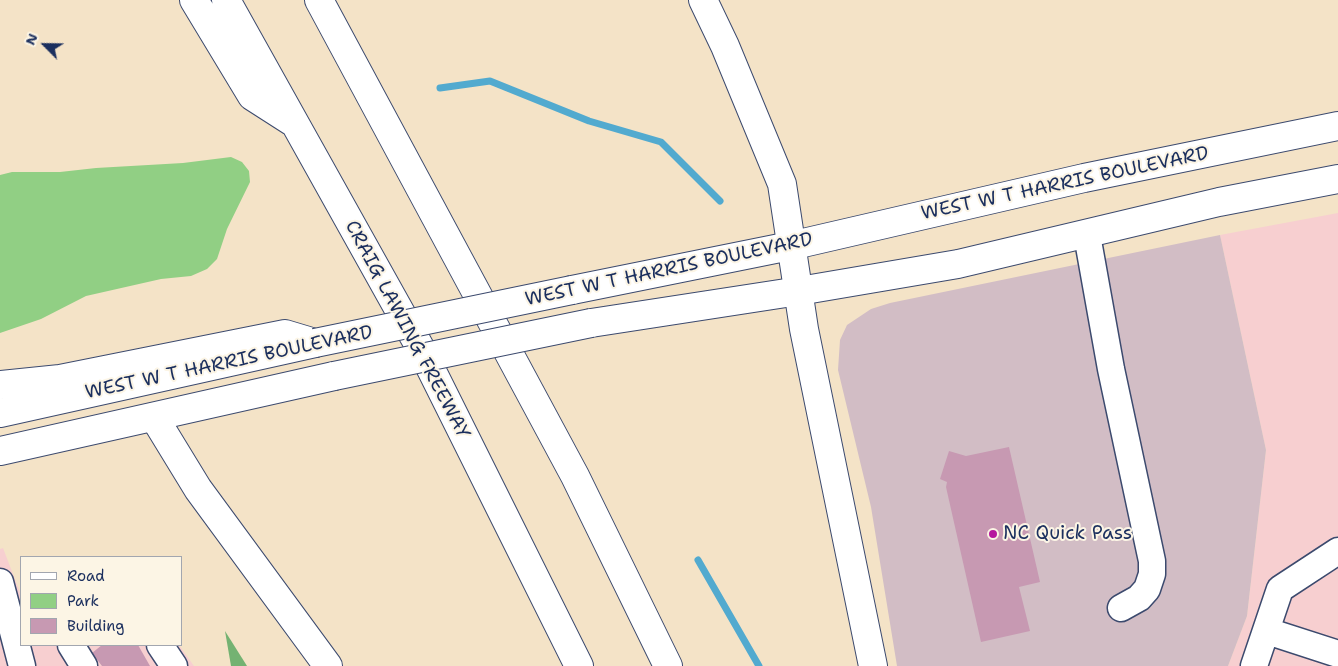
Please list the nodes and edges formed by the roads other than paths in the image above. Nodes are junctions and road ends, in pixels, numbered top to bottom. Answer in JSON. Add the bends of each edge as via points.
{"nodes":[{"id":1,"x":194,"y":0,"type":"edge"},
{"id":2,"x":226,"y":0,"type":"edge"},
{"id":3,"x":319,"y":0,"type":"edge"},
{"id":4,"x":703,"y":0,"type":"edge"},
{"id":5,"x":293,"y":123,"type":"junction"},
{"id":6,"x":1338,"y":126,"type":"edge"},
{"id":7,"x":1338,"y":180,"type":"edge"},
{"id":8,"x":1087,"y":235,"type":"junction"},
{"id":9,"x":790,"y":246,"type":"junction"},
{"id":10,"x":799,"y":291,"type":"junction"},
{"id":11,"x":315,"y":343,"type":"junction"},
{"id":12,"x":0,"y":385,"type":"edge"},
{"id":13,"x":0,"y":413,"type":"edge"},
{"id":14,"x":154,"y":417,"type":"junction"},
{"id":15,"x":0,"y":451,"type":"edge"},
{"id":16,"x":1338,"y":551,"type":"edge"},
{"id":17,"x":0,"y":582,"type":"edge"},
{"id":18,"x":1121,"y":608,"type":"dead end"},
{"id":19,"x":1267,"y":631,"type":"junction"},
{"id":20,"x":72,"y":646,"type":"edge"},
{"id":21,"x":161,"y":646,"type":"edge"},
{"id":22,"x":15,"y":652,"type":"edge"},
{"id":23,"x":1338,"y":654,"type":"edge"},
{"id":24,"x":84,"y":666,"type":"edge"},
{"id":25,"x":174,"y":666,"type":"edge"},
{"id":26,"x":328,"y":666,"type":"edge"},
{"id":27,"x":579,"y":666,"type":"edge"},
{"id":28,"x":668,"y":666,"type":"edge"},
{"id":29,"x":873,"y":666,"type":"edge"},
{"id":30,"x":1254,"y":666,"type":"edge"}],
"edges":[{"from":1,"to":5,"type":"main road","via":[[252,96]]},
{"from":2,"to":5,"type":"main road","name":"CRAIG LAWING FREEWAY"},
{"from":3,"to":28,"type":"main road","via":[[570,467]]},
{"from":4,"to":9,"type":"main road","via":[[782,184]]},
{"from":5,"to":27,"type":"main road","name":"CRAIG LAWING FREEWAY","via":[[422,351]]},
{"from":6,"to":9,"type":"main road","name":"WEST W T HARRIS BOULEVARD","via":[[1084,178]]},
{"from":7,"to":8,"type":"main road","name":"WEST W T HARRIS BOULEVARD","via":[[1219,202]]},
{"from":8,"to":10,"type":"main road","name":"WEST W T HARRIS BOULEVARD","via":[[958,264]]},
{"from":8,"to":18,"type":"street","via":[[1111,369],[1152,561],[1147,588],[1139,598]]},
{"from":9,"to":10,"type":"main road"},
{"from":9,"to":11,"type":"main road","name":"WEST W T HARRIS BOULEVARD","bridge":true},
{"from":10,"to":14,"type":"main road","name":"WEST W T HARRIS BOULEVARD","bridge":true,"via":[[591,323]]},
{"from":10,"to":29,"type":"main road"},
{"from":11,"to":12,"type":"main road","via":[[284,334],[60,379]]},
{"from":11,"to":13,"type":"main road","name":"WEST W T HARRIS BOULEVARD"},
{"from":14,"to":15,"type":"main road","name":"WEST W T HARRIS BOULEVARD"},
{"from":14,"to":26,"type":"main road","via":[[198,489]]},
{"from":16,"to":19,"type":"street","via":[[1280,589]]},
{"from":17,"to":22,"type":"street"},
{"from":19,"to":23,"type":"street"},
{"from":19,"to":30,"type":"street"},
{"from":20,"to":24,"type":"street"},
{"from":21,"to":25,"type":"street"}]}
